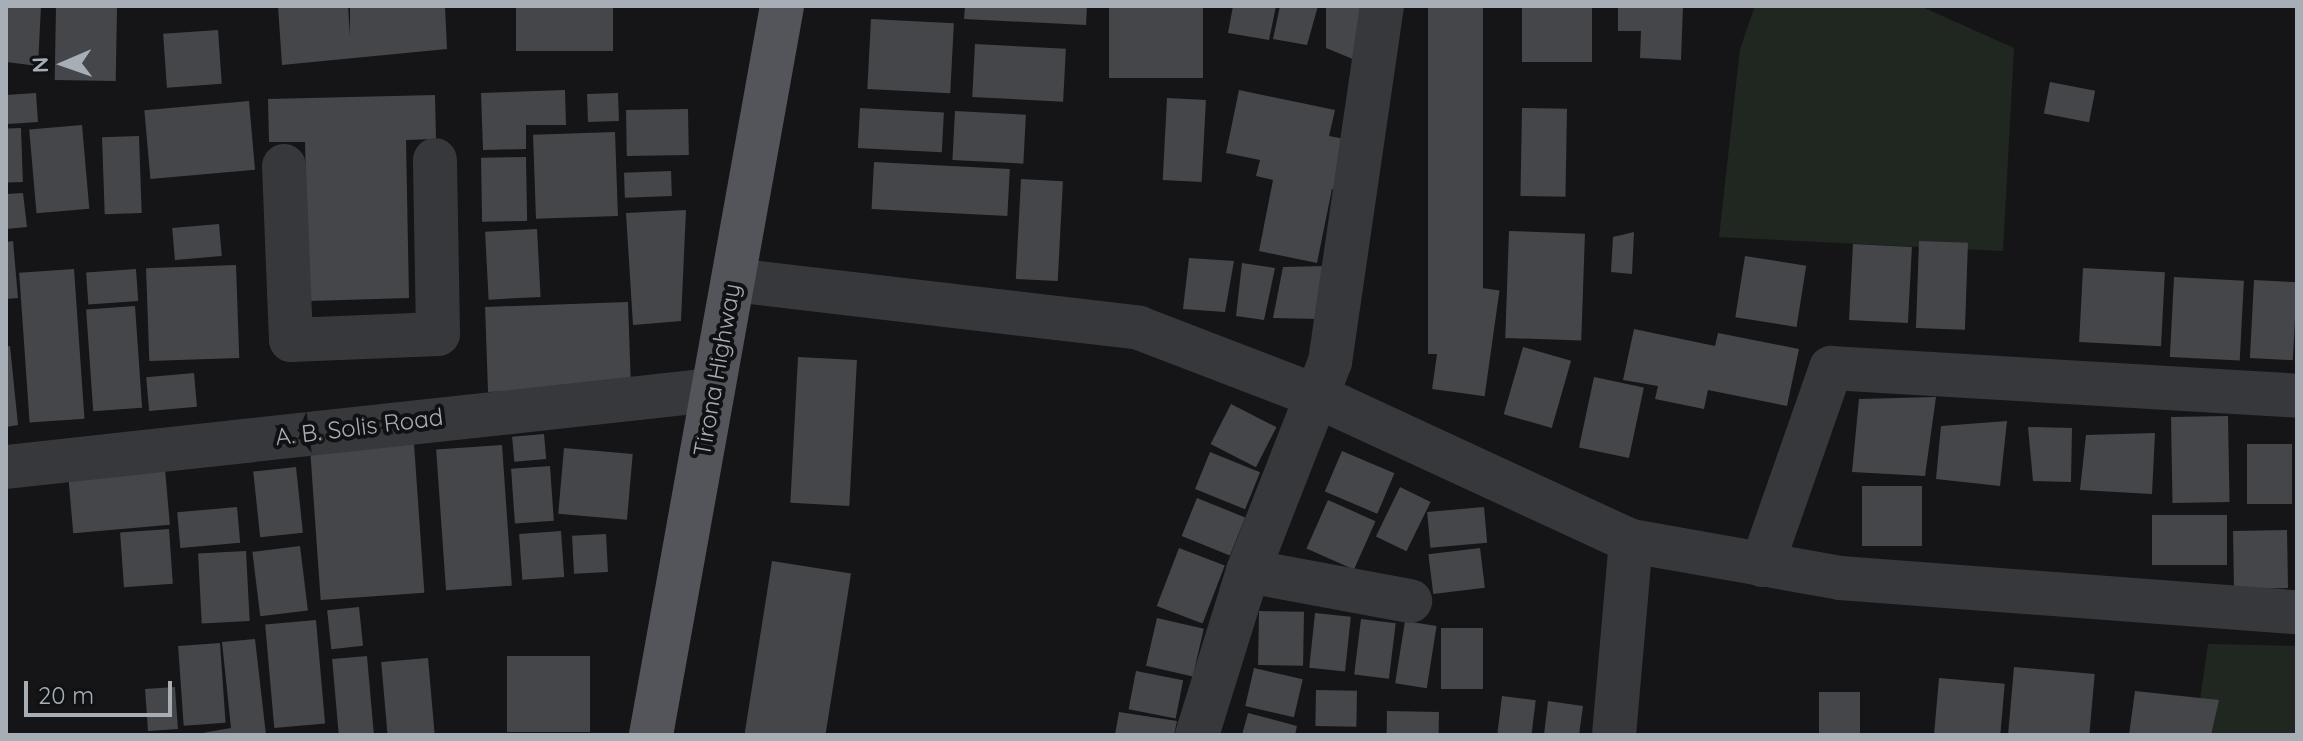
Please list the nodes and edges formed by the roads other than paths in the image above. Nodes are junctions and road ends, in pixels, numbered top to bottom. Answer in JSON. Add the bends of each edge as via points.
{"nodes":[{"id":1,"x":782,"y":6,"type":"edge"},
{"id":2,"x":1382,"y":6,"type":"edge"},
{"id":3,"x":435,"y":160,"type":"dead end"},
{"id":4,"x":284,"y":166,"type":"dead end"},
{"id":5,"x":733,"y":280,"type":"junction"},
{"id":6,"x":713,"y":390,"type":"junction"},
{"id":7,"x":2297,"y":396,"type":"edge"},
{"id":8,"x":1319,"y":397,"type":"junction"},
{"id":9,"x":6,"y":467,"type":"edge"},
{"id":10,"x":1631,"y":541,"type":"junction"},
{"id":11,"x":1762,"y":565,"type":"junction"},
{"id":12,"x":1248,"y":571,"type":"junction"},
{"id":13,"x":1410,"y":601,"type":"dead end"},
{"id":14,"x":2297,"y":612,"type":"edge"},
{"id":15,"x":651,"y":735,"type":"edge"},
{"id":16,"x":1197,"y":735,"type":"edge"},
{"id":17,"x":1614,"y":735,"type":"edge"}],
"edges":[{"from":1,"to":5,"type":"main road","name":"Tirona Highway"},
{"from":2,"to":8,"type":"street","via":[[1330,362]]},
{"from":3,"to":4,"type":"street","via":[[438,334],[291,340]]},
{"from":5,"to":6,"type":"main road","name":"Tirona Highway"},
{"from":5,"to":8,"type":"street","via":[[1139,328]]},
{"from":6,"to":9,"type":"street","name":"A. B. Solis Road"},
{"from":6,"to":15,"type":"main road","name":"Tirona Highway"},
{"from":7,"to":11,"type":"street","via":[[1831,368]]},
{"from":8,"to":10,"type":"street"},
{"from":8,"to":12,"type":"street"},
{"from":10,"to":11,"type":"street"},
{"from":10,"to":17,"type":"street"},
{"from":11,"to":14,"type":"street","via":[[1840,578]]},
{"from":12,"to":13,"type":"street"},
{"from":12,"to":16,"type":"street"}]}
